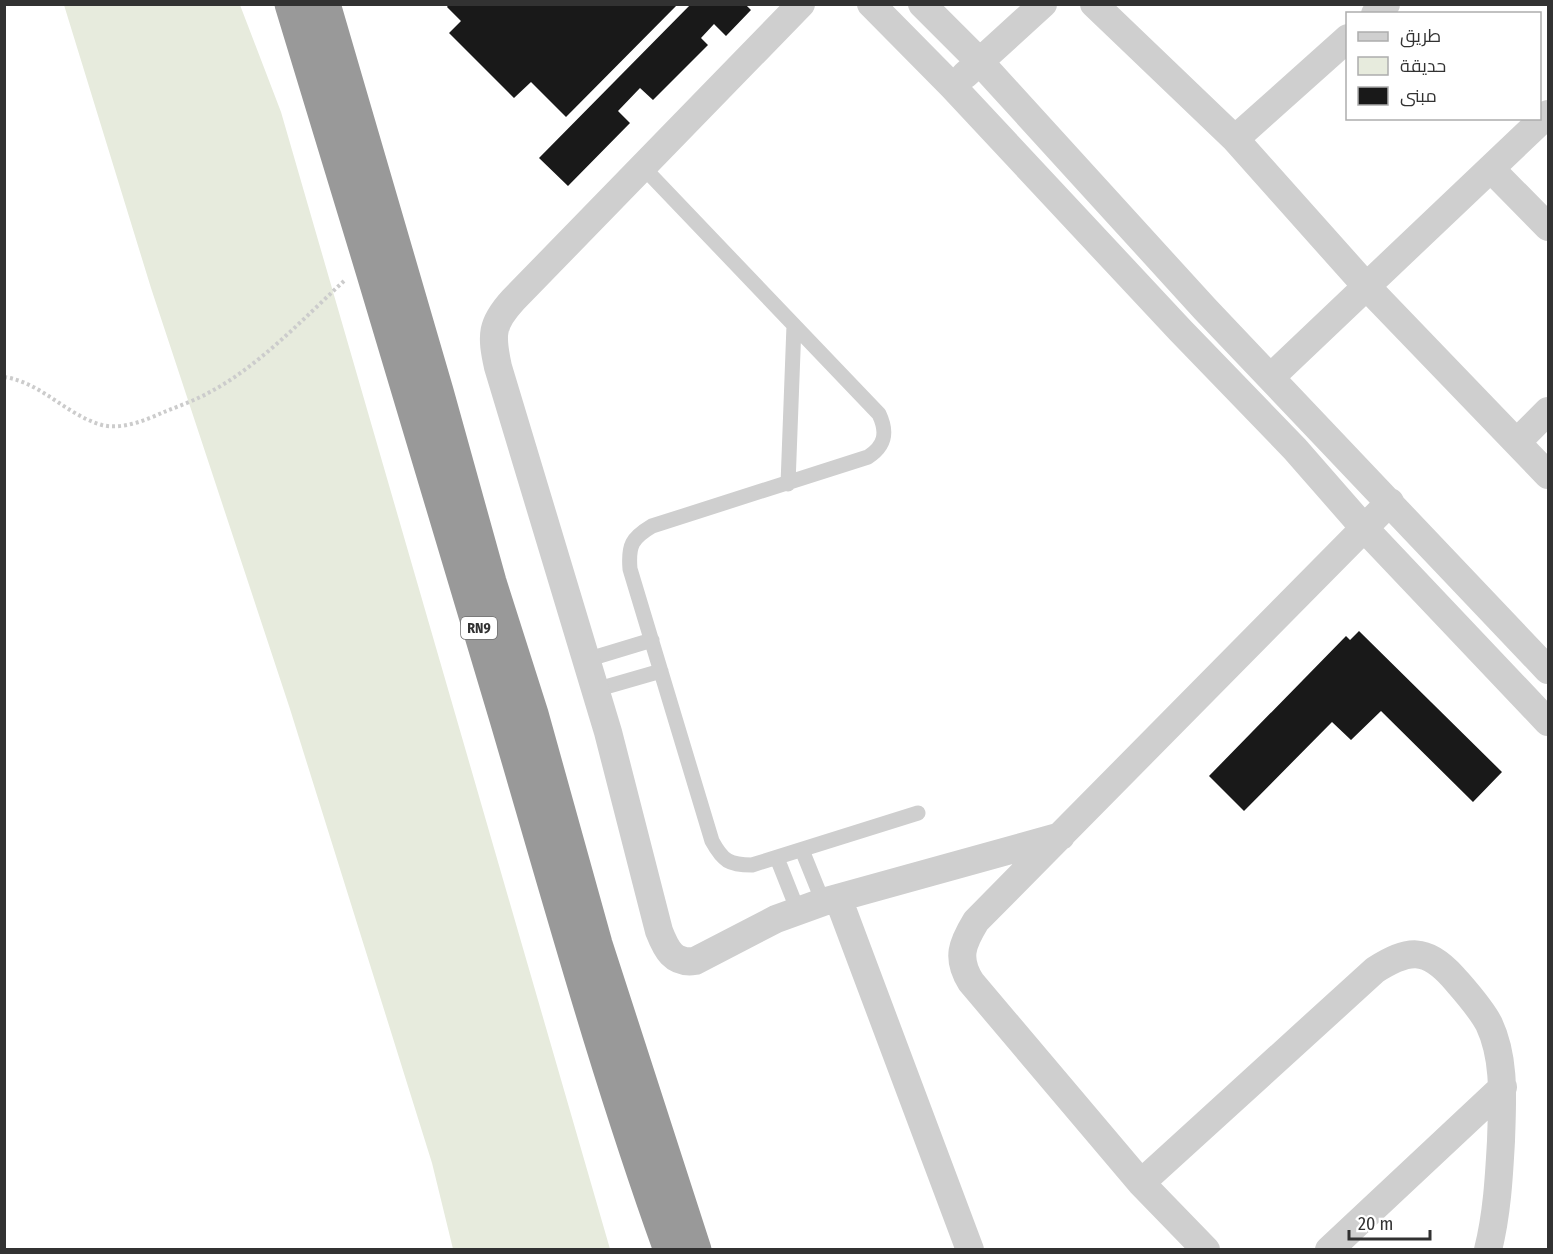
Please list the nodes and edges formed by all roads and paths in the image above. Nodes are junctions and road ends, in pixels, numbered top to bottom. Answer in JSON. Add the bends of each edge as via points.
{"nodes":[{"id":1,"x":291,"y":4,"type":"edge"},
{"id":2,"x":324,"y":4,"type":"edge"},
{"id":3,"x":801,"y":4,"type":"edge"},
{"id":4,"x":871,"y":4,"type":"edge"},
{"id":5,"x":922,"y":4,"type":"edge"},
{"id":6,"x":1043,"y":4,"type":"edge"},
{"id":7,"x":1094,"y":4,"type":"edge"},
{"id":8,"x":1346,"y":39,"type":"edge"},
{"id":9,"x":979,"y":61,"type":"junction"},
{"id":10,"x":953,"y":87,"type":"junction"},
{"id":11,"x":1548,"y":114,"type":"edge"},
{"id":12,"x":1235,"y":139,"type":"junction"},
{"id":13,"x":643,"y":167,"type":"junction"},
{"id":14,"x":1491,"y":169,"type":"junction"},
{"id":15,"x":1548,"y":226,"type":"edge"},
{"id":16,"x":368,"y":258,"type":"junction"},
{"id":17,"x":1367,"y":287,"type":"junction"},
{"id":18,"x":1205,"y":309,"type":"junction"},
{"id":19,"x":794,"y":325,"type":"junction"},
{"id":20,"x":1180,"y":330,"type":"junction"},
{"id":21,"x":4,"y":376,"type":"edge"},
{"id":22,"x":1271,"y":376,"type":"junction"},
{"id":23,"x":1548,"y":411,"type":"edge"},
{"id":24,"x":1518,"y":441,"type":"junction"},
{"id":25,"x":1548,"y":475,"type":"edge"},
{"id":26,"x":788,"y":484,"type":"junction"},
{"id":27,"x":1390,"y":502,"type":"junction"},
{"id":28,"x":1365,"y":529,"type":"junction"},
{"id":29,"x":652,"y":640,"type":"junction"},
{"id":30,"x":586,"y":660,"type":"junction"},
{"id":31,"x":1548,"y":670,"type":"edge"},
{"id":32,"x":661,"y":671,"type":"junction"},
{"id":33,"x":595,"y":690,"type":"junction"},
{"id":34,"x":1548,"y":722,"type":"edge"},
{"id":35,"x":918,"y":813,"type":"dead end"},
{"id":36,"x":1061,"y":836,"type":"junction"},
{"id":37,"x":802,"y":850,"type":"junction"},
{"id":38,"x":777,"y":858,"type":"junction"},
{"id":39,"x":819,"y":904,"type":"junction"},
{"id":40,"x":1503,"y":1087,"type":"junction"},
{"id":41,"x":1141,"y":1183,"type":"junction"},
{"id":42,"x":670,"y":1250,"type":"edge"},
{"id":43,"x":695,"y":1250,"type":"edge"},
{"id":44,"x":970,"y":1250,"type":"edge"},
{"id":45,"x":1206,"y":1250,"type":"edge"},
{"id":46,"x":1329,"y":1250,"type":"edge"},
{"id":47,"x":1488,"y":1250,"type":"edge"}],
"edges":[{"from":1,"to":16,"type":"highway","number":"RN9"},
{"from":2,"to":43,"type":"highway","number":"RN9","via":[[596,944]]},
{"from":3,"to":13,"type":"street"},
{"from":4,"to":10,"type":"street"},
{"from":5,"to":9,"type":"street"},
{"from":6,"to":9,"type":"street"},
{"from":7,"to":12,"type":"street"},
{"from":8,"to":12,"type":"street"},
{"from":9,"to":10,"type":"street"},
{"from":9,"to":18,"type":"street"},
{"from":10,"to":20,"type":"street"},
{"from":11,"to":14,"type":"street"},
{"from":12,"to":17,"type":"street"},
{"from":13,"to":19,"type":"lane"},
{"from":13,"to":30,"type":"street","via":[[501,314],[493,330],[498,367]]},
{"from":14,"to":15,"type":"street"},
{"from":14,"to":17,"type":"street"},
{"from":16,"to":21,"type":"path","via":[[247,367],[211,392],[147,419],[104,426],[75,414],[34,387]]},
{"from":16,"to":42,"type":"highway","number":"RN9","via":[[580,972]]},
{"from":17,"to":22,"type":"street"},
{"from":17,"to":24,"type":"street"},
{"from":18,"to":20,"type":"street"},
{"from":18,"to":22,"type":"street"},
{"from":19,"to":26,"type":"lane"},
{"from":19,"to":26,"type":"lane","via":[[879,414],[885,426],[885,439],[867,457]]},
{"from":20,"to":28,"type":"street","via":[[1295,449]]},
{"from":22,"to":27,"type":"street"},
{"from":23,"to":24,"type":"street"},
{"from":24,"to":25,"type":"street"},
{"from":26,"to":29,"type":"lane","via":[[652,526],[637,535],[629,551],[630,569]]},
{"from":27,"to":28,"type":"street"},
{"from":27,"to":31,"type":"street"},
{"from":28,"to":34,"type":"street"},
{"from":28,"to":36,"type":"street"},
{"from":29,"to":30,"type":"lane"},
{"from":29,"to":32,"type":"lane"},
{"from":30,"to":33,"type":"street"},
{"from":32,"to":33,"type":"lane"},
{"from":32,"to":38,"type":"lane","via":[[712,841],[720,856],[735,865]]},
{"from":33,"to":39,"type":"street","via":[[659,931],[671,954],[686,962],[695,961],[776,919]]},
{"from":35,"to":37,"type":"lane"},
{"from":36,"to":39,"type":"street"},
{"from":36,"to":41,"type":"street","via":[[976,921],[963,945],[961,960],[971,982]]},
{"from":37,"to":38,"type":"lane"},
{"from":37,"to":39,"type":"lane"},
{"from":38,"to":39,"type":"lane"},
{"from":39,"to":44,"type":"street"},
{"from":40,"to":41,"type":"street","via":[[1498,1051],[1489,1025],[1472,998],[1442,965],[1428,955],[1411,954],[1375,970]]},
{"from":40,"to":46,"type":"street"},
{"from":40,"to":47,"type":"street","via":[[1499,1184]]},
{"from":41,"to":45,"type":"street"}]}
